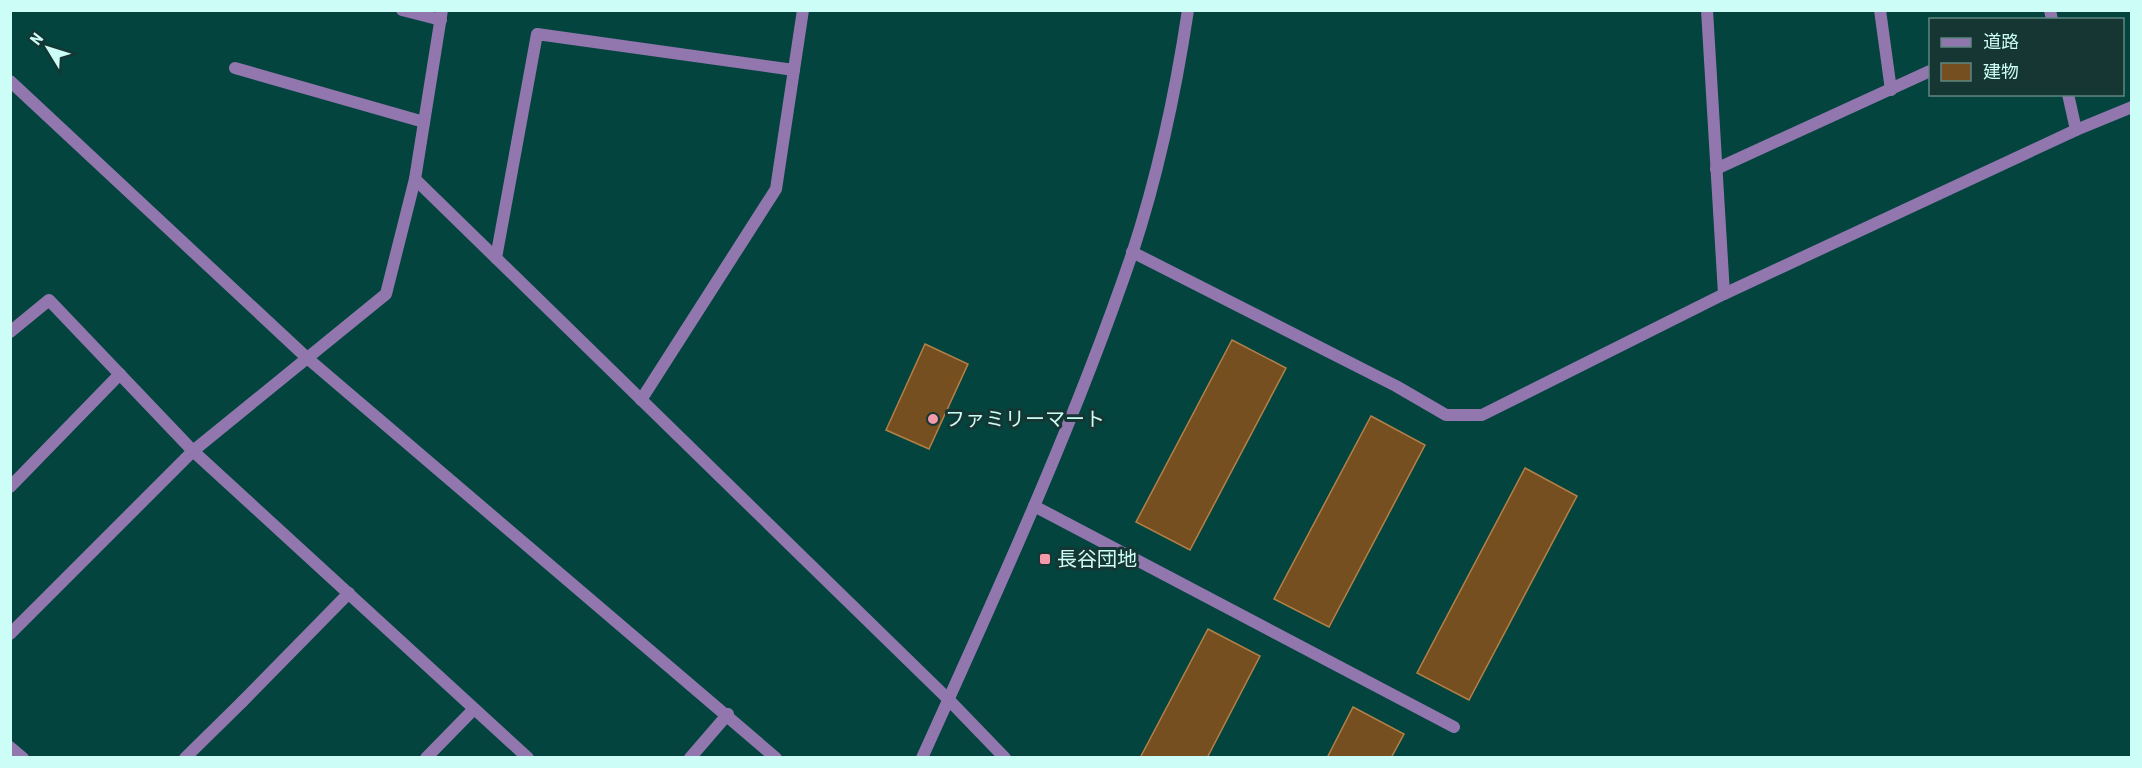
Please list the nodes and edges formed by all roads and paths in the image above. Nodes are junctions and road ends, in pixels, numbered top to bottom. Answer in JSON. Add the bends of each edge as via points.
{"nodes":[{"id":1,"x":402,"y":10,"type":"edge"},
{"id":2,"x":803,"y":10,"type":"edge"},
{"id":3,"x":1188,"y":10,"type":"edge"},
{"id":4,"x":1707,"y":10,"type":"edge"},
{"id":5,"x":1880,"y":10,"type":"edge"},
{"id":6,"x":442,"y":15,"type":"edge"},
{"id":7,"x":235,"y":68,"type":"dead end"},
{"id":8,"x":794,"y":70,"type":"junction"},
{"id":9,"x":1929,"y":71,"type":"edge"},
{"id":10,"x":10,"y":81,"type":"edge"},
{"id":11,"x":1891,"y":90,"type":"junction"},
{"id":12,"x":2068,"y":96,"type":"edge"},
{"id":13,"x":2132,"y":107,"type":"edge"},
{"id":14,"x":424,"y":122,"type":"junction"},
{"id":15,"x":2076,"y":130,"type":"junction"},
{"id":16,"x":1716,"y":169,"type":"junction"},
{"id":17,"x":415,"y":179,"type":"junction"},
{"id":18,"x":1132,"y":252,"type":"junction"},
{"id":19,"x":496,"y":258,"type":"junction"},
{"id":20,"x":1724,"y":294,"type":"junction"},
{"id":21,"x":10,"y":332,"type":"edge"},
{"id":22,"x":306,"y":357,"type":"junction"},
{"id":23,"x":120,"y":374,"type":"junction"},
{"id":24,"x":641,"y":400,"type":"junction"},
{"id":25,"x":194,"y":451,"type":"junction"},
{"id":26,"x":10,"y":487,"type":"edge"},
{"id":27,"x":1034,"y":506,"type":"junction"},
{"id":28,"x":349,"y":593,"type":"junction"},
{"id":29,"x":10,"y":633,"type":"edge"},
{"id":30,"x":948,"y":699,"type":"junction"},
{"id":31,"x":474,"y":709,"type":"junction"},
{"id":32,"x":728,"y":714,"type":"junction"},
{"id":33,"x":1454,"y":728,"type":"dead end"},
{"id":34,"x":10,"y":747,"type":"edge"},
{"id":35,"x":23,"y":758,"type":"edge"},
{"id":36,"x":184,"y":758,"type":"edge"},
{"id":37,"x":426,"y":758,"type":"edge"},
{"id":38,"x":528,"y":758,"type":"edge"},
{"id":39,"x":690,"y":758,"type":"edge"},
{"id":40,"x":776,"y":758,"type":"edge"},
{"id":41,"x":922,"y":758,"type":"edge"},
{"id":42,"x":1005,"y":758,"type":"edge"}],
"edges":[{"from":1,"to":6,"type":"street"},
{"from":2,"to":8,"type":"street"},
{"from":3,"to":18,"type":"street","via":[[1178,72]]},
{"from":4,"to":16,"type":"street"},
{"from":5,"to":11,"type":"street"},
{"from":6,"to":14,"type":"street"},
{"from":7,"to":14,"type":"street"},
{"from":8,"to":19,"type":"street","via":[[537,34]]},
{"from":8,"to":24,"type":"street","via":[[776,189]]},
{"from":9,"to":11,"type":"street"},
{"from":10,"to":22,"type":"street"},
{"from":11,"to":16,"type":"street"},
{"from":12,"to":15,"type":"street"},
{"from":13,"to":15,"type":"street"},
{"from":14,"to":17,"type":"street"},
{"from":15,"to":20,"type":"street"},
{"from":16,"to":20,"type":"street"},
{"from":17,"to":19,"type":"street"},
{"from":17,"to":22,"type":"street","via":[[386,294]]},
{"from":18,"to":20,"type":"street","via":[[1446,415],[1482,415]]},
{"from":18,"to":27,"type":"street","via":[[1069,427]]},
{"from":19,"to":24,"type":"street"},
{"from":21,"to":23,"type":"street","via":[[49,300]]},
{"from":22,"to":25,"type":"street"},
{"from":22,"to":32,"type":"street"},
{"from":23,"to":25,"type":"street"},
{"from":23,"to":26,"type":"street"},
{"from":24,"to":30,"type":"street"},
{"from":25,"to":28,"type":"street"},
{"from":25,"to":29,"type":"street"},
{"from":27,"to":30,"type":"street"},
{"from":27,"to":33,"type":"street"},
{"from":28,"to":31,"type":"street"},
{"from":28,"to":36,"type":"street"},
{"from":30,"to":41,"type":"street"},
{"from":30,"to":42,"type":"street"},
{"from":31,"to":37,"type":"street"},
{"from":31,"to":38,"type":"street"},
{"from":32,"to":39,"type":"street"},
{"from":32,"to":40,"type":"street"},
{"from":34,"to":35,"type":"street"}]}
